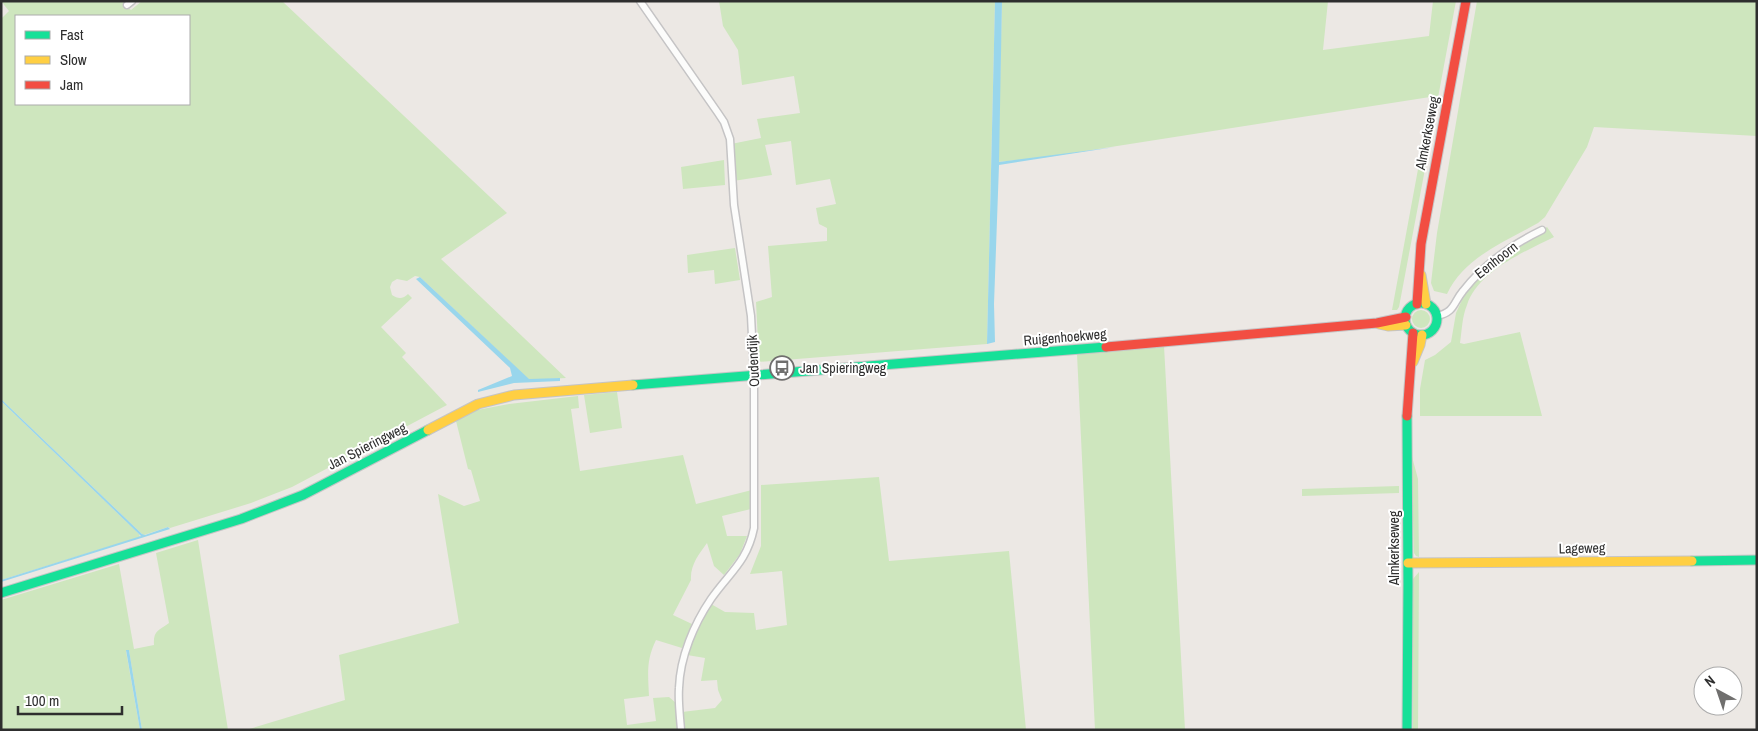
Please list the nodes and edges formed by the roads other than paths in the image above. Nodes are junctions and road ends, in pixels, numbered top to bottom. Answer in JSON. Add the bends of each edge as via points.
{"nodes":[{"id":1,"x":640,"y":1,"type":"edge"},
{"id":2,"x":1466,"y":1,"type":"edge"},
{"id":3,"x":1542,"y":230,"type":"dead end"},
{"id":4,"x":1421,"y":304,"type":"junction"},
{"id":5,"x":1437,"y":316,"type":"junction"},
{"id":6,"x":1406,"y":321,"type":"junction"},
{"id":7,"x":1417,"y":334,"type":"junction"},
{"id":8,"x":754,"y":375,"type":"junction"},
{"id":9,"x":1757,"y":560,"type":"edge"},
{"id":10,"x":1408,"y":563,"type":"junction"},
{"id":11,"x":1,"y":593,"type":"edge"},
{"id":12,"x":681,"y":730,"type":"edge"},
{"id":13,"x":1407,"y":730,"type":"edge"}],
"edges":[{"from":1,"to":8,"type":"street","name":"Oudendijk","via":[[724,122],[730,139],[734,205],[751,316]]},
{"from":2,"to":4,"type":"street","name":"Almkerkseweg","via":[[1421,244]]},
{"from":3,"to":5,"type":"street","name":"Eenhoorn","via":[[1519,242],[1481,270],[1460,294],[1453,308]]},
{"from":4,"to":5,"type":"street","via":[[1433,309]]},
{"from":4,"to":6,"type":"street","via":[[1412,307]]},
{"from":5,"to":7,"type":"street","via":[[1435,327],[1427,334]]},
{"from":6,"to":7,"type":"street"},
{"from":6,"to":8,"type":"street","name":"Ruigenhoekweg","via":[[1388,326],[1377,323]]},
{"from":7,"to":10,"type":"street","name":"Almkerkseweg","via":[[1420,345],[1411,367],[1407,421]]},
{"from":8,"to":11,"type":"street","name":"Jan Spieringweg","via":[[514,395],[478,404],[276,507]]},
{"from":8,"to":12,"type":"street","name":"Oudendijk","via":[[752,541],[746,554],[711,598],[690,640],[679,686]]},
{"from":9,"to":10,"type":"street","name":"Lageweg"},
{"from":10,"to":13,"type":"street","name":"Almkerkseweg"}]}
